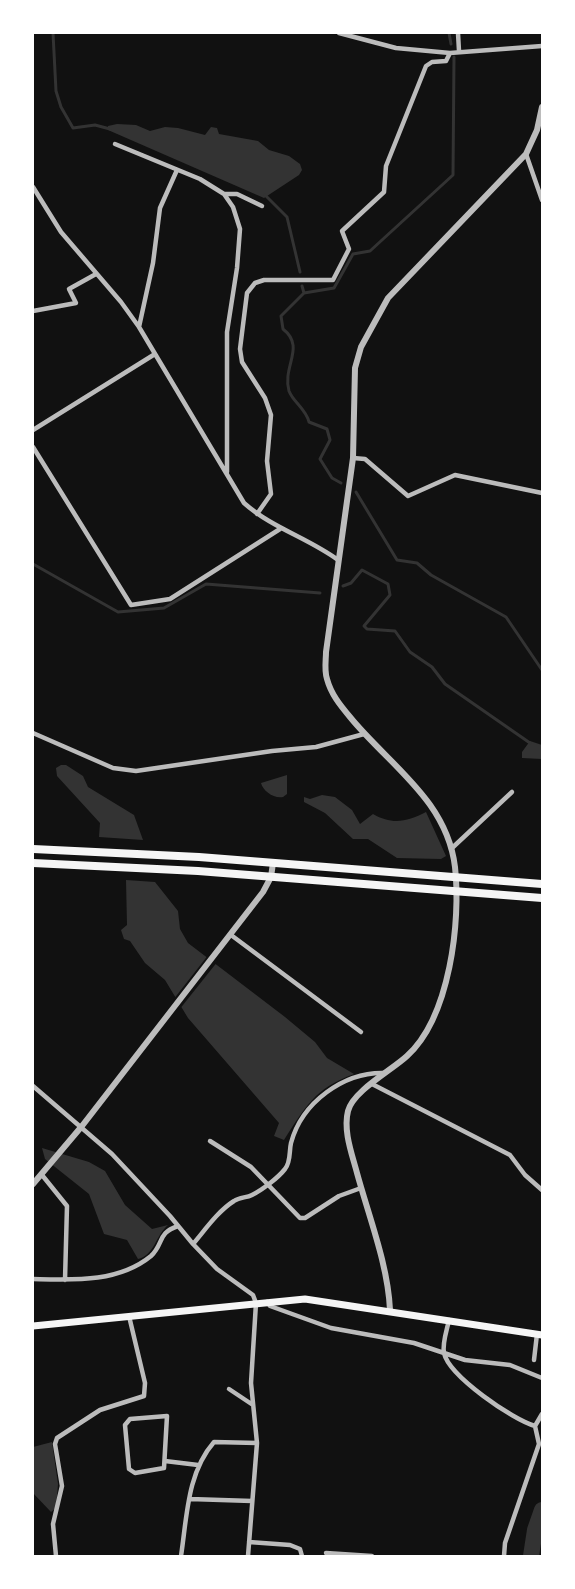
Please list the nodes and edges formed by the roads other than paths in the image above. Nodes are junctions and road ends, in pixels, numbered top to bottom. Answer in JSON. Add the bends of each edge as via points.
{"nodes":[{"id":1,"x":339,"y":33,"type":"edge"},
{"id":2,"x":458,"y":33,"type":"edge"},
{"id":3,"x":542,"y":46,"type":"edge"},
{"id":4,"x":459,"y":51,"type":"junction"},
{"id":5,"x":450,"y":53,"type":"junction"},
{"id":6,"x":542,"y":107,"type":"edge"},
{"id":7,"x":539,"y":129,"type":"edge"},
{"id":8,"x":116,"y":144,"type":"dead end"},
{"id":9,"x":526,"y":154,"type":"junction"},
{"id":10,"x":177,"y":170,"type":"junction"},
{"id":11,"x":33,"y":187,"type":"edge"},
{"id":12,"x":224,"y":194,"type":"junction"},
{"id":13,"x":542,"y":200,"type":"edge"},
{"id":14,"x":262,"y":206,"type":"dead end"},
{"id":15,"x":96,"y":274,"type":"junction"},
{"id":16,"x":33,"y":311,"type":"edge"},
{"id":17,"x":139,"y":327,"type":"junction"},
{"id":18,"x":155,"y":354,"type":"junction"},
{"id":19,"x":33,"y":430,"type":"edge"},
{"id":20,"x":33,"y":447,"type":"edge"},
{"id":21,"x":352,"y":458,"type":"junction"},
{"id":22,"x":227,"y":474,"type":"junction"},
{"id":23,"x":542,"y":493,"type":"edge"},
{"id":24,"x":257,"y":514,"type":"junction"},
{"id":25,"x":280,"y":529,"type":"junction"},
{"id":26,"x":338,"y":560,"type":"junction"},
{"id":27,"x":33,"y":734,"type":"edge"},
{"id":28,"x":364,"y":734,"type":"junction"},
{"id":29,"x":512,"y":792,"type":"dead end"},
{"id":30,"x":33,"y":849,"type":"edge"},
{"id":31,"x":451,"y":849,"type":"junction"},
{"id":32,"x":33,"y":863,"type":"edge"},
{"id":33,"x":273,"y":863,"type":"junction"},
{"id":34,"x":271,"y":877,"type":"junction"},
{"id":35,"x":455,"y":877,"type":"junction"},
{"id":36,"x":542,"y":884,"type":"edge"},
{"id":37,"x":455,"y":890,"type":"junction"},
{"id":38,"x":542,"y":898,"type":"edge"},
{"id":39,"x":231,"y":935,"type":"junction"},
{"id":40,"x":361,"y":1032,"type":"dead end"},
{"id":41,"x":385,"y":1073,"type":"junction"},
{"id":42,"x":372,"y":1084,"type":"junction"},
{"id":43,"x":33,"y":1086,"type":"edge"},
{"id":44,"x":82,"y":1126,"type":"junction"},
{"id":45,"x":210,"y":1141,"type":"dead end"},
{"id":46,"x":44,"y":1173,"type":"junction"},
{"id":47,"x":33,"y":1184,"type":"edge"},
{"id":48,"x":266,"y":1185,"type":"junction"},
{"id":49,"x":361,"y":1188,"type":"junction"},
{"id":50,"x":542,"y":1190,"type":"edge"},
{"id":51,"x":178,"y":1226,"type":"junction"},
{"id":52,"x":192,"y":1244,"type":"junction"},
{"id":53,"x":33,"y":1280,"type":"edge"},
{"id":54,"x":65,"y":1280,"type":"junction"},
{"id":55,"x":267,"y":1301,"type":"junction"},
{"id":56,"x":256,"y":1303,"type":"junction"},
{"id":57,"x":390,"y":1310,"type":"junction"},
{"id":58,"x":129,"y":1316,"type":"junction"},
{"id":59,"x":449,"y":1320,"type":"junction"},
{"id":60,"x":33,"y":1326,"type":"edge"},
{"id":61,"x":539,"y":1334,"type":"edge"},
{"id":62,"x":444,"y":1351,"type":"junction"},
{"id":63,"x":534,"y":1360,"type":"dead end"},
{"id":64,"x":542,"y":1378,"type":"edge"},
{"id":65,"x":229,"y":1389,"type":"dead end"},
{"id":66,"x":253,"y":1405,"type":"junction"},
{"id":67,"x":542,"y":1414,"type":"edge"},
{"id":68,"x":535,"y":1425,"type":"junction"},
{"id":69,"x":258,"y":1443,"type":"junction"},
{"id":70,"x":165,"y":1461,"type":"junction"},
{"id":71,"x":198,"y":1465,"type":"junction"},
{"id":72,"x":190,"y":1499,"type":"junction"},
{"id":73,"x":252,"y":1502,"type":"junction"},
{"id":74,"x":249,"y":1542,"type":"junction"},
{"id":75,"x":326,"y":1553,"type":"dead end"},
{"id":76,"x":56,"y":1556,"type":"edge"},
{"id":77,"x":181,"y":1556,"type":"edge"},
{"id":78,"x":249,"y":1556,"type":"edge"},
{"id":79,"x":302,"y":1556,"type":"edge"},
{"id":80,"x":372,"y":1556,"type":"edge"},
{"id":81,"x":504,"y":1556,"type":"edge"}],
"edges":[{"from":1,"to":5,"type":"street","via":[[396,48]]},
{"from":2,"to":4,"type":"street"},
{"from":3,"to":4,"type":"street"},
{"from":4,"to":5,"type":"street"},
{"from":5,"to":24,"type":"street","via":[[446,61],[426,66],[386,166],[384,192],[342,231],[349,249],[333,280],[264,280],[255,283],[247,293],[242,362],[271,415],[267,461],[271,494]]},
{"from":6,"to":7,"type":"street"},
{"from":7,"to":9,"type":"street"},
{"from":8,"to":10,"type":"street"},
{"from":9,"to":13,"type":"street"},
{"from":9,"to":21,"type":"street","via":[[388,298],[374,321],[355,368]]},
{"from":10,"to":12,"type":"street"},
{"from":10,"to":17,"type":"street","via":[[160,208]]},
{"from":11,"to":15,"type":"street","via":[[61,232]]},
{"from":12,"to":14,"type":"street","via":[[237,194]]},
{"from":12,"to":22,"type":"street","via":[[240,229],[226,332]]},
{"from":15,"to":16,"type":"street","via":[[69,289],[76,303]]},
{"from":15,"to":17,"type":"street"},
{"from":17,"to":18,"type":"street"},
{"from":18,"to":19,"type":"street"},
{"from":18,"to":22,"type":"street"},
{"from":20,"to":25,"type":"street","via":[[131,605],[170,599]]},
{"from":21,"to":23,"type":"street","via":[[365,459],[408,496],[455,475]]},
{"from":21,"to":26,"type":"street"},
{"from":22,"to":24,"type":"street","via":[[244,503]]},
{"from":24,"to":25,"type":"street"},
{"from":25,"to":26,"type":"street","via":[[322,548]]},
{"from":26,"to":28,"type":"street","via":[[326,676],[332,694]]},
{"from":27,"to":28,"type":"street","via":[[74,754],[113,768],[136,771],[316,747]]},
{"from":28,"to":31,"type":"street","via":[[427,798]]},
{"from":29,"to":31,"type":"street"},
{"from":30,"to":33,"type":"highway"},
{"from":31,"to":35,"type":"street"},
{"from":32,"to":34,"type":"highway"},
{"from":33,"to":34,"type":"street"},
{"from":33,"to":35,"type":"highway"},
{"from":34,"to":37,"type":"highway"},
{"from":34,"to":39,"type":"street"},
{"from":35,"to":36,"type":"highway"},
{"from":35,"to":37,"type":"street"},
{"from":37,"to":38,"type":"highway"},
{"from":37,"to":41,"type":"street","via":[[445,987],[415,1047]]},
{"from":39,"to":40,"type":"street"},
{"from":39,"to":44,"type":"street"},
{"from":41,"to":42,"type":"street"},
{"from":41,"to":48,"type":"street","via":[[365,1073],[322,1095],[300,1123],[285,1169]]},
{"from":42,"to":49,"type":"street","via":[[351,1103],[347,1116]]},
{"from":42,"to":50,"type":"street","via":[[510,1155],[525,1176]]},
{"from":43,"to":44,"type":"street"},
{"from":44,"to":46,"type":"street"},
{"from":44,"to":51,"type":"street"},
{"from":45,"to":48,"type":"street","via":[[251,1167]]},
{"from":46,"to":47,"type":"street"},
{"from":46,"to":54,"type":"street","via":[[67,1206]]},
{"from":48,"to":49,"type":"street","via":[[300,1218]]},
{"from":48,"to":52,"type":"street","via":[[227,1207]]},
{"from":49,"to":57,"type":"street"},
{"from":51,"to":52,"type":"street"},
{"from":51,"to":54,"type":"street","via":[[168,1230],[158,1248],[140,1263],[101,1278]]},
{"from":52,"to":56,"type":"street","via":[[217,1269],[253,1295]]},
{"from":53,"to":54,"type":"street"},
{"from":55,"to":56,"type":"main road"},
{"from":55,"to":57,"type":"main road","via":[[317,1299]]},
{"from":55,"to":62,"type":"street","via":[[270,1306],[308,1322]]},
{"from":56,"to":58,"type":"main road"},
{"from":56,"to":66,"type":"street","via":[[251,1365]]},
{"from":57,"to":59,"type":"main road"},
{"from":58,"to":60,"type":"main road"},
{"from":58,"to":76,"type":"street","via":[[145,1383],[144,1396],[100,1410],[57,1438],[62,1486],[53,1524]]},
{"from":59,"to":61,"type":"main road"},
{"from":59,"to":62,"type":"street"},
{"from":61,"to":63,"type":"street"},
{"from":62,"to":64,"type":"street","via":[[465,1360],[510,1365]]},
{"from":62,"to":68,"type":"street","via":[[449,1363],[482,1396],[522,1422]]},
{"from":65,"to":66,"type":"street"},
{"from":66,"to":69,"type":"street"},
{"from":67,"to":68,"type":"street"},
{"from":68,"to":81,"type":"street","via":[[539,1444]]},
{"from":69,"to":71,"type":"street","via":[[214,1442]]},
{"from":69,"to":73,"type":"street"},
{"from":70,"to":70,"type":"street","via":[[164,1468],[157,1470],[135,1473],[129,1469],[125,1425],[130,1419],[167,1416]]},
{"from":70,"to":71,"type":"street"},
{"from":71,"to":72,"type":"street"},
{"from":72,"to":73,"type":"street"},
{"from":72,"to":77,"type":"street"},
{"from":73,"to":74,"type":"street"},
{"from":74,"to":78,"type":"street"},
{"from":74,"to":79,"type":"street","via":[[291,1545],[300,1549]]},
{"from":75,"to":80,"type":"street"}]}
